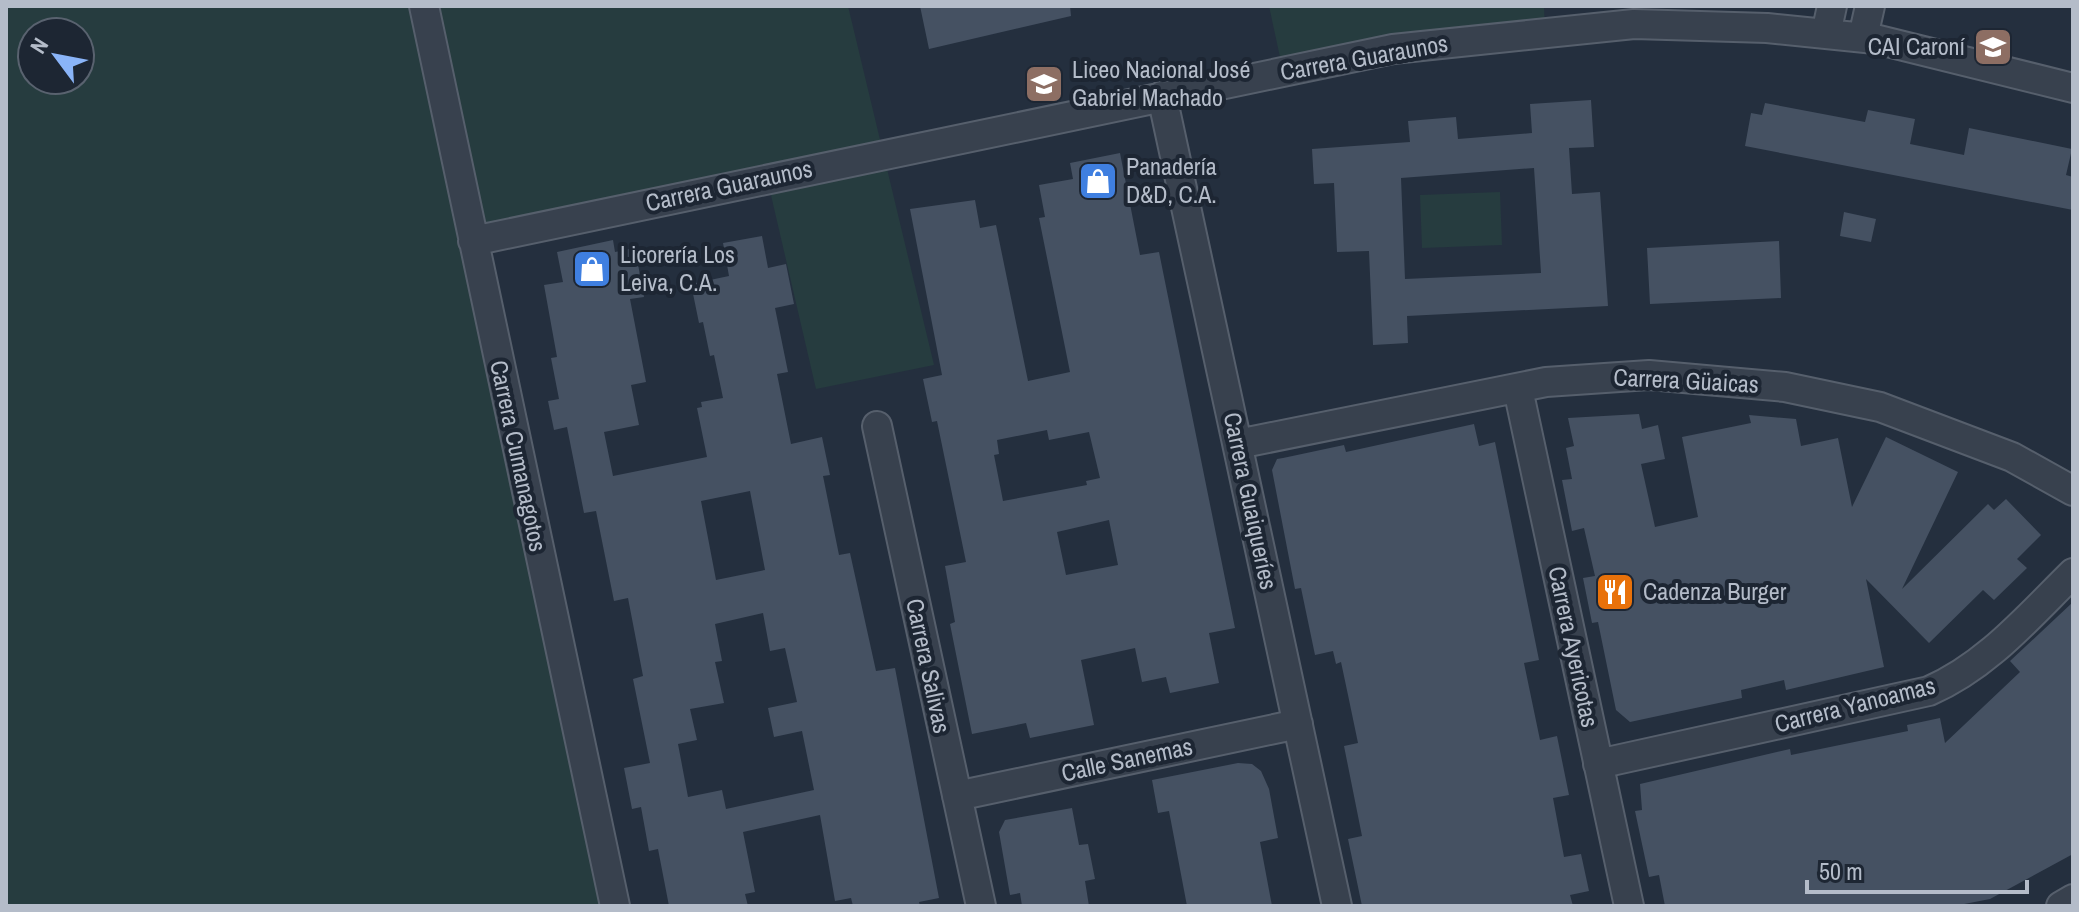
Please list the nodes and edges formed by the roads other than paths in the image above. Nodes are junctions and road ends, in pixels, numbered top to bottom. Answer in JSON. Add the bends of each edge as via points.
{"nodes":[{"id":1,"x":424,"y":6,"type":"edge"},
{"id":2,"x":1832,"y":6,"type":"edge"},
{"id":3,"x":1870,"y":6,"type":"edge"},
{"id":4,"x":1826,"y":34,"type":"junction"},
{"id":5,"x":1863,"y":37,"type":"junction"},
{"id":6,"x":2073,"y":88,"type":"edge"},
{"id":7,"x":1162,"y":96,"type":"junction"},
{"id":8,"x":473,"y":241,"type":"junction"},
{"id":9,"x":1518,"y":389,"type":"junction"},
{"id":10,"x":877,"y":426,"type":"dead end"},
{"id":11,"x":1238,"y":444,"type":"junction"},
{"id":12,"x":2073,"y":491,"type":"edge"},
{"id":13,"x":2073,"y":573,"type":"edge"},
{"id":14,"x":1298,"y":724,"type":"junction"},
{"id":15,"x":1598,"y":764,"type":"junction"},
{"id":16,"x":957,"y":796,"type":"junction"},
{"id":17,"x":2073,"y":899,"type":"edge"},
{"id":18,"x":615,"y":906,"type":"edge"},
{"id":19,"x":981,"y":906,"type":"edge"},
{"id":20,"x":1337,"y":906,"type":"edge"},
{"id":21,"x":1629,"y":906,"type":"edge"},
{"id":22,"x":2061,"y":906,"type":"edge"}],
"edges":[{"from":1,"to":8,"type":"street","name":"Carrera Cumanagotos"},
{"from":2,"to":4,"type":"street"},
{"from":3,"to":5,"type":"street"},
{"from":4,"to":5,"type":"street","name":"Carrera Guaraunos"},
{"from":4,"to":7,"type":"street","name":"Carrera Guaraunos","via":[[1634,24],[1393,49]]},
{"from":5,"to":6,"type":"street","name":"Carrera Guaraunos"},
{"from":7,"to":8,"type":"street","name":"Carrera Guaraunos"},
{"from":7,"to":11,"type":"street","name":"Carrera Guaiqueríes"},
{"from":8,"to":18,"type":"street","name":"Carrera Cumanagotos"},
{"from":9,"to":11,"type":"street","name":"Carrera Güaicas"},
{"from":9,"to":12,"type":"street","name":"Carrera Güaicas","via":[[1579,377],[1649,375],[1835,396],[1956,434]]},
{"from":9,"to":15,"type":"street","name":"Carrera Ayericotas"},
{"from":10,"to":16,"type":"street","name":"Carrera Salivas"},
{"from":11,"to":14,"type":"street","name":"Carrera Guaiqueríes"},
{"from":13,"to":15,"type":"street","name":"Carrera Yanoamas","via":[[1984,657],[1929,691]]},
{"from":14,"to":16,"type":"street","name":"Calle Sanemas"},
{"from":14,"to":20,"type":"street","name":"Carrera Guaiqueríes"},
{"from":15,"to":21,"type":"street","name":"Carrera Ayericotas"},
{"from":16,"to":19,"type":"street","name":"Carrera Salivas"},
{"from":17,"to":22,"type":"street"}]}
